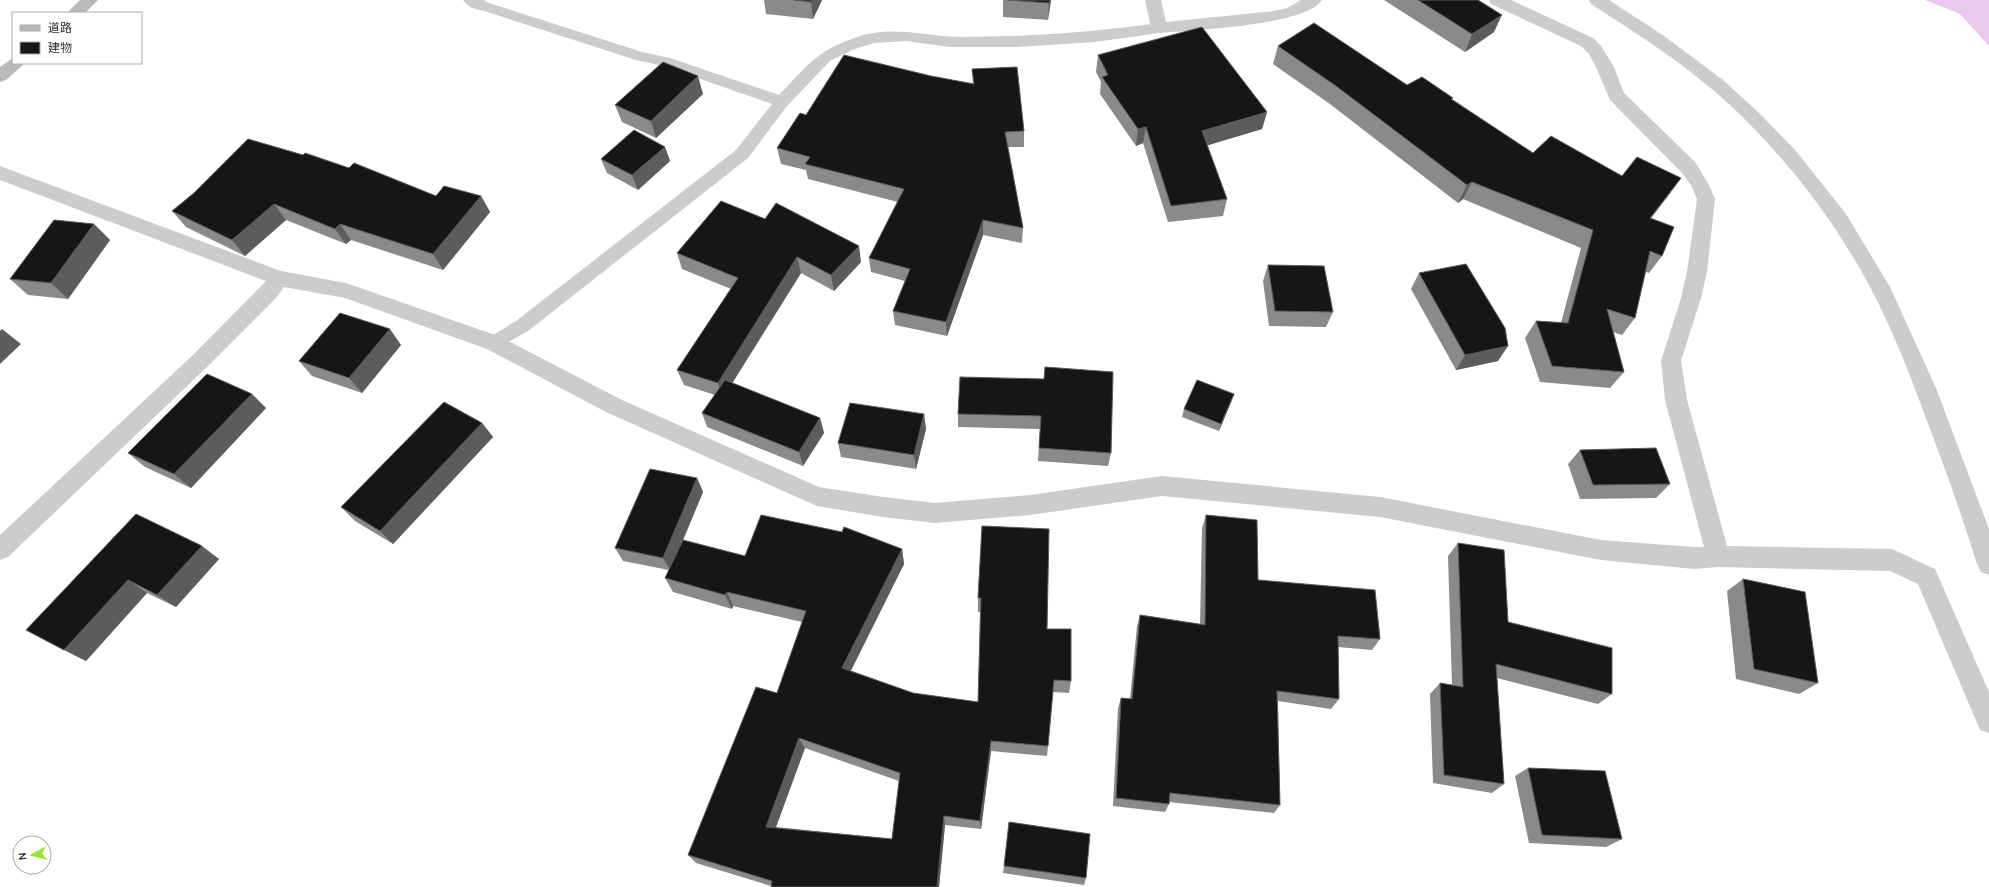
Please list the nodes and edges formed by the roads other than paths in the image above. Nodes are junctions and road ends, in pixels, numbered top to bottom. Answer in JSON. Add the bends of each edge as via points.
{"nodes":[{"id":1,"x":90,"y":0,"type":"edge"},
{"id":2,"x":1153,"y":0,"type":"edge"},
{"id":3,"x":1314,"y":0,"type":"edge"},
{"id":4,"x":1497,"y":0,"type":"edge"},
{"id":5,"x":1597,"y":0,"type":"edge"},
{"id":6,"x":477,"y":3,"type":"edge"},
{"id":7,"x":76,"y":12,"type":"edge"},
{"id":8,"x":1159,"y":28,"type":"junction"},
{"id":9,"x":15,"y":64,"type":"edge"},
{"id":10,"x":0,"y":76,"type":"edge"},
{"id":11,"x":782,"y":102,"type":"junction"},
{"id":12,"x":0,"y":173,"type":"edge"},
{"id":13,"x":279,"y":278,"type":"junction"},
{"id":14,"x":494,"y":344,"type":"junction"},
{"id":15,"x":0,"y":550,"type":"edge"},
{"id":16,"x":1718,"y":556,"type":"junction"},
{"id":17,"x":1989,"y":564,"type":"edge"},
{"id":18,"x":1989,"y":721,"type":"edge"}],
"edges":[{"from":1,"to":7,"type":"street"},
{"from":2,"to":8,"type":"street"},
{"from":3,"to":8,"type":"street","via":[[1292,12],[1274,16]]},
{"from":4,"to":16,"type":"street","via":[[1587,42],[1605,67],[1616,96],[1688,167],[1706,199],[1697,272],[1671,362],[1676,400]]},
{"from":5,"to":17,"type":"street","via":[[1680,55],[1753,117],[1801,168],[1851,238],[1879,286],[1908,345],[1938,420]]},
{"from":6,"to":11,"type":"lane","via":[[633,55],[665,61]]},
{"from":8,"to":11,"type":"lane","via":[[1095,37],[1017,42],[950,42],[906,36],[873,38],[825,58]]},
{"from":9,"to":10,"type":"street"},
{"from":11,"to":14,"type":"lane","via":[[742,154],[522,326]]},
{"from":12,"to":13,"type":"street"},
{"from":13,"to":14,"type":"street","via":[[346,291]]},
{"from":13,"to":15,"type":"street","via":[[269,292],[200,361]]},
{"from":14,"to":16,"type":"street","via":[[614,406],[817,496],[935,513],[1030,505],[1162,486],[1380,507],[1601,550],[1694,558]]},
{"from":16,"to":18,"type":"street","via":[[1892,560],[1927,577]]}]}
